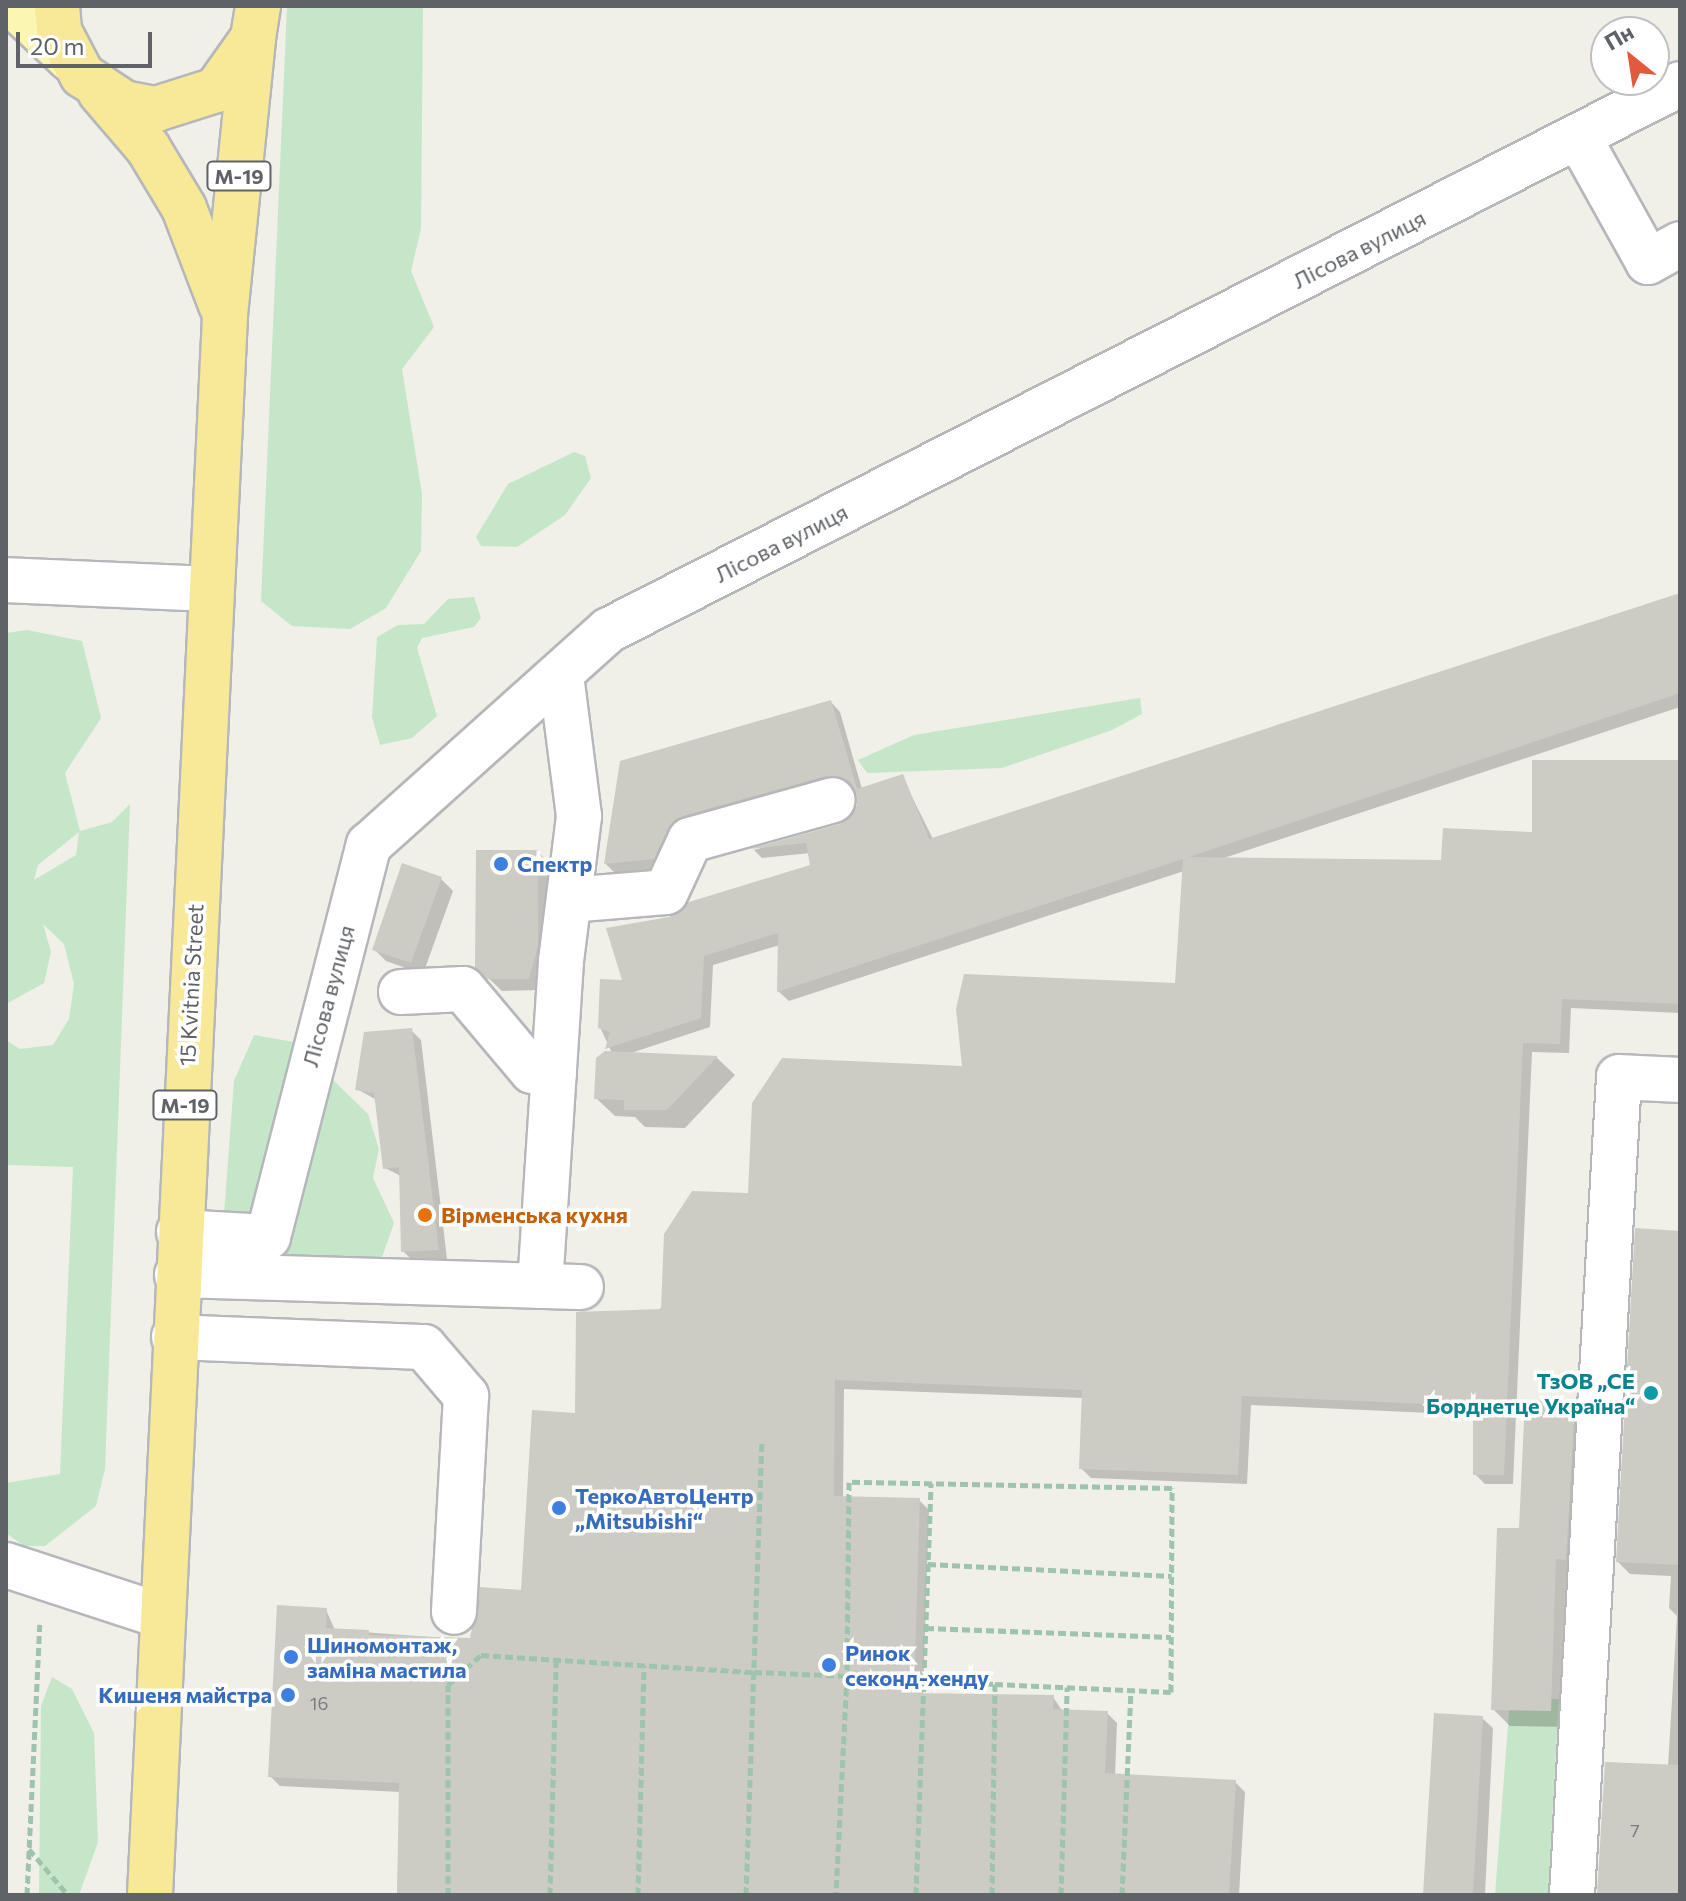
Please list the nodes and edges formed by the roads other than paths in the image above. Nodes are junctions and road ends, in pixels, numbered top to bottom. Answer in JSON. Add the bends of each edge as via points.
{"nodes":[{"id":1,"x":14,"y":6,"type":"edge"},
{"id":2,"x":57,"y":6,"type":"edge"},
{"id":3,"x":255,"y":22,"type":"edge"},
{"id":4,"x":83,"y":73,"type":"junction"},
{"id":5,"x":1680,"y":84,"type":"edge"},
{"id":6,"x":1578,"y":136,"type":"junction"},
{"id":7,"x":1680,"y":244,"type":"edge"},
{"id":8,"x":225,"y":315,"type":"junction"},
{"id":9,"x":6,"y":580,"type":"edge"},
{"id":10,"x":211,"y":589,"type":"junction"},
{"id":11,"x":561,"y":675,"type":"junction"},
{"id":12,"x":833,"y":800,"type":"dead end"},
{"id":13,"x":569,"y":900,"type":"junction"},
{"id":14,"x":401,"y":992,"type":"dead end"},
{"id":15,"x":554,"y":1074,"type":"junction"},
{"id":16,"x":1680,"y":1080,"type":"edge"},
{"id":17,"x":178,"y":1254,"type":"junction"},
{"id":18,"x":174,"y":1337,"type":"junction"},
{"id":19,"x":24,"y":1572,"type":"edge"},
{"id":20,"x":454,"y":1612,"type":"dead end"},
{"id":21,"x":159,"y":1615,"type":"junction"},
{"id":22,"x":150,"y":1895,"type":"edge"},
{"id":23,"x":1572,"y":1895,"type":"edge"}],
"edges":[{"from":1,"to":4,"type":"main road"},
{"from":2,"to":4,"type":"highway","number":"М-19"},
{"from":3,"to":4,"type":"highway","number":"М-19","via":[[216,90],[188,104],[156,109]]},
{"from":3,"to":8,"type":"highway","name":"15 Kvitnia Street","number":"М-19"},
{"from":4,"to":8,"type":"highway","name":"15 Kvitnia Street","number":"М-19","via":[[148,148],[184,208]]},
{"from":5,"to":6,"type":"street","name":"Лісова вулиця"},
{"from":6,"to":7,"type":"street","via":[[1648,262]]},
{"from":6,"to":11,"type":"street","name":"Лісова вулиця","via":[[609,630]]},
{"from":8,"to":10,"type":"highway","name":"15 Kvitnia Street","number":"М-19"},
{"from":9,"to":10,"type":"street"},
{"from":10,"to":17,"type":"highway","name":"15 Kvitnia Street","number":"М-19"},
{"from":11,"to":13,"type":"street","via":[[579,816]]},
{"from":11,"to":17,"type":"street","name":"Лісова вулиця","via":[[369,845],[268,1237]]},
{"from":12,"to":13,"type":"street","via":[[690,840],[666,892]]},
{"from":13,"to":15,"type":"street"},
{"from":14,"to":15,"type":"street","via":[[463,989],[532,1071]]},
{"from":15,"to":17,"type":"street","via":[[561,1287]]},
{"from":16,"to":23,"type":"street","via":[[1619,1077]]},
{"from":17,"to":18,"type":"highway","name":"15 Kvitnia Street","number":"М-19"},
{"from":18,"to":20,"type":"street","via":[[424,1347],[466,1396]]},
{"from":18,"to":21,"type":"highway","name":"15 Kvitnia Street","number":"М-19"},
{"from":19,"to":21,"type":"street"},
{"from":21,"to":22,"type":"highway","name":"15 Kvitnia Street","number":"М-19"}]}
